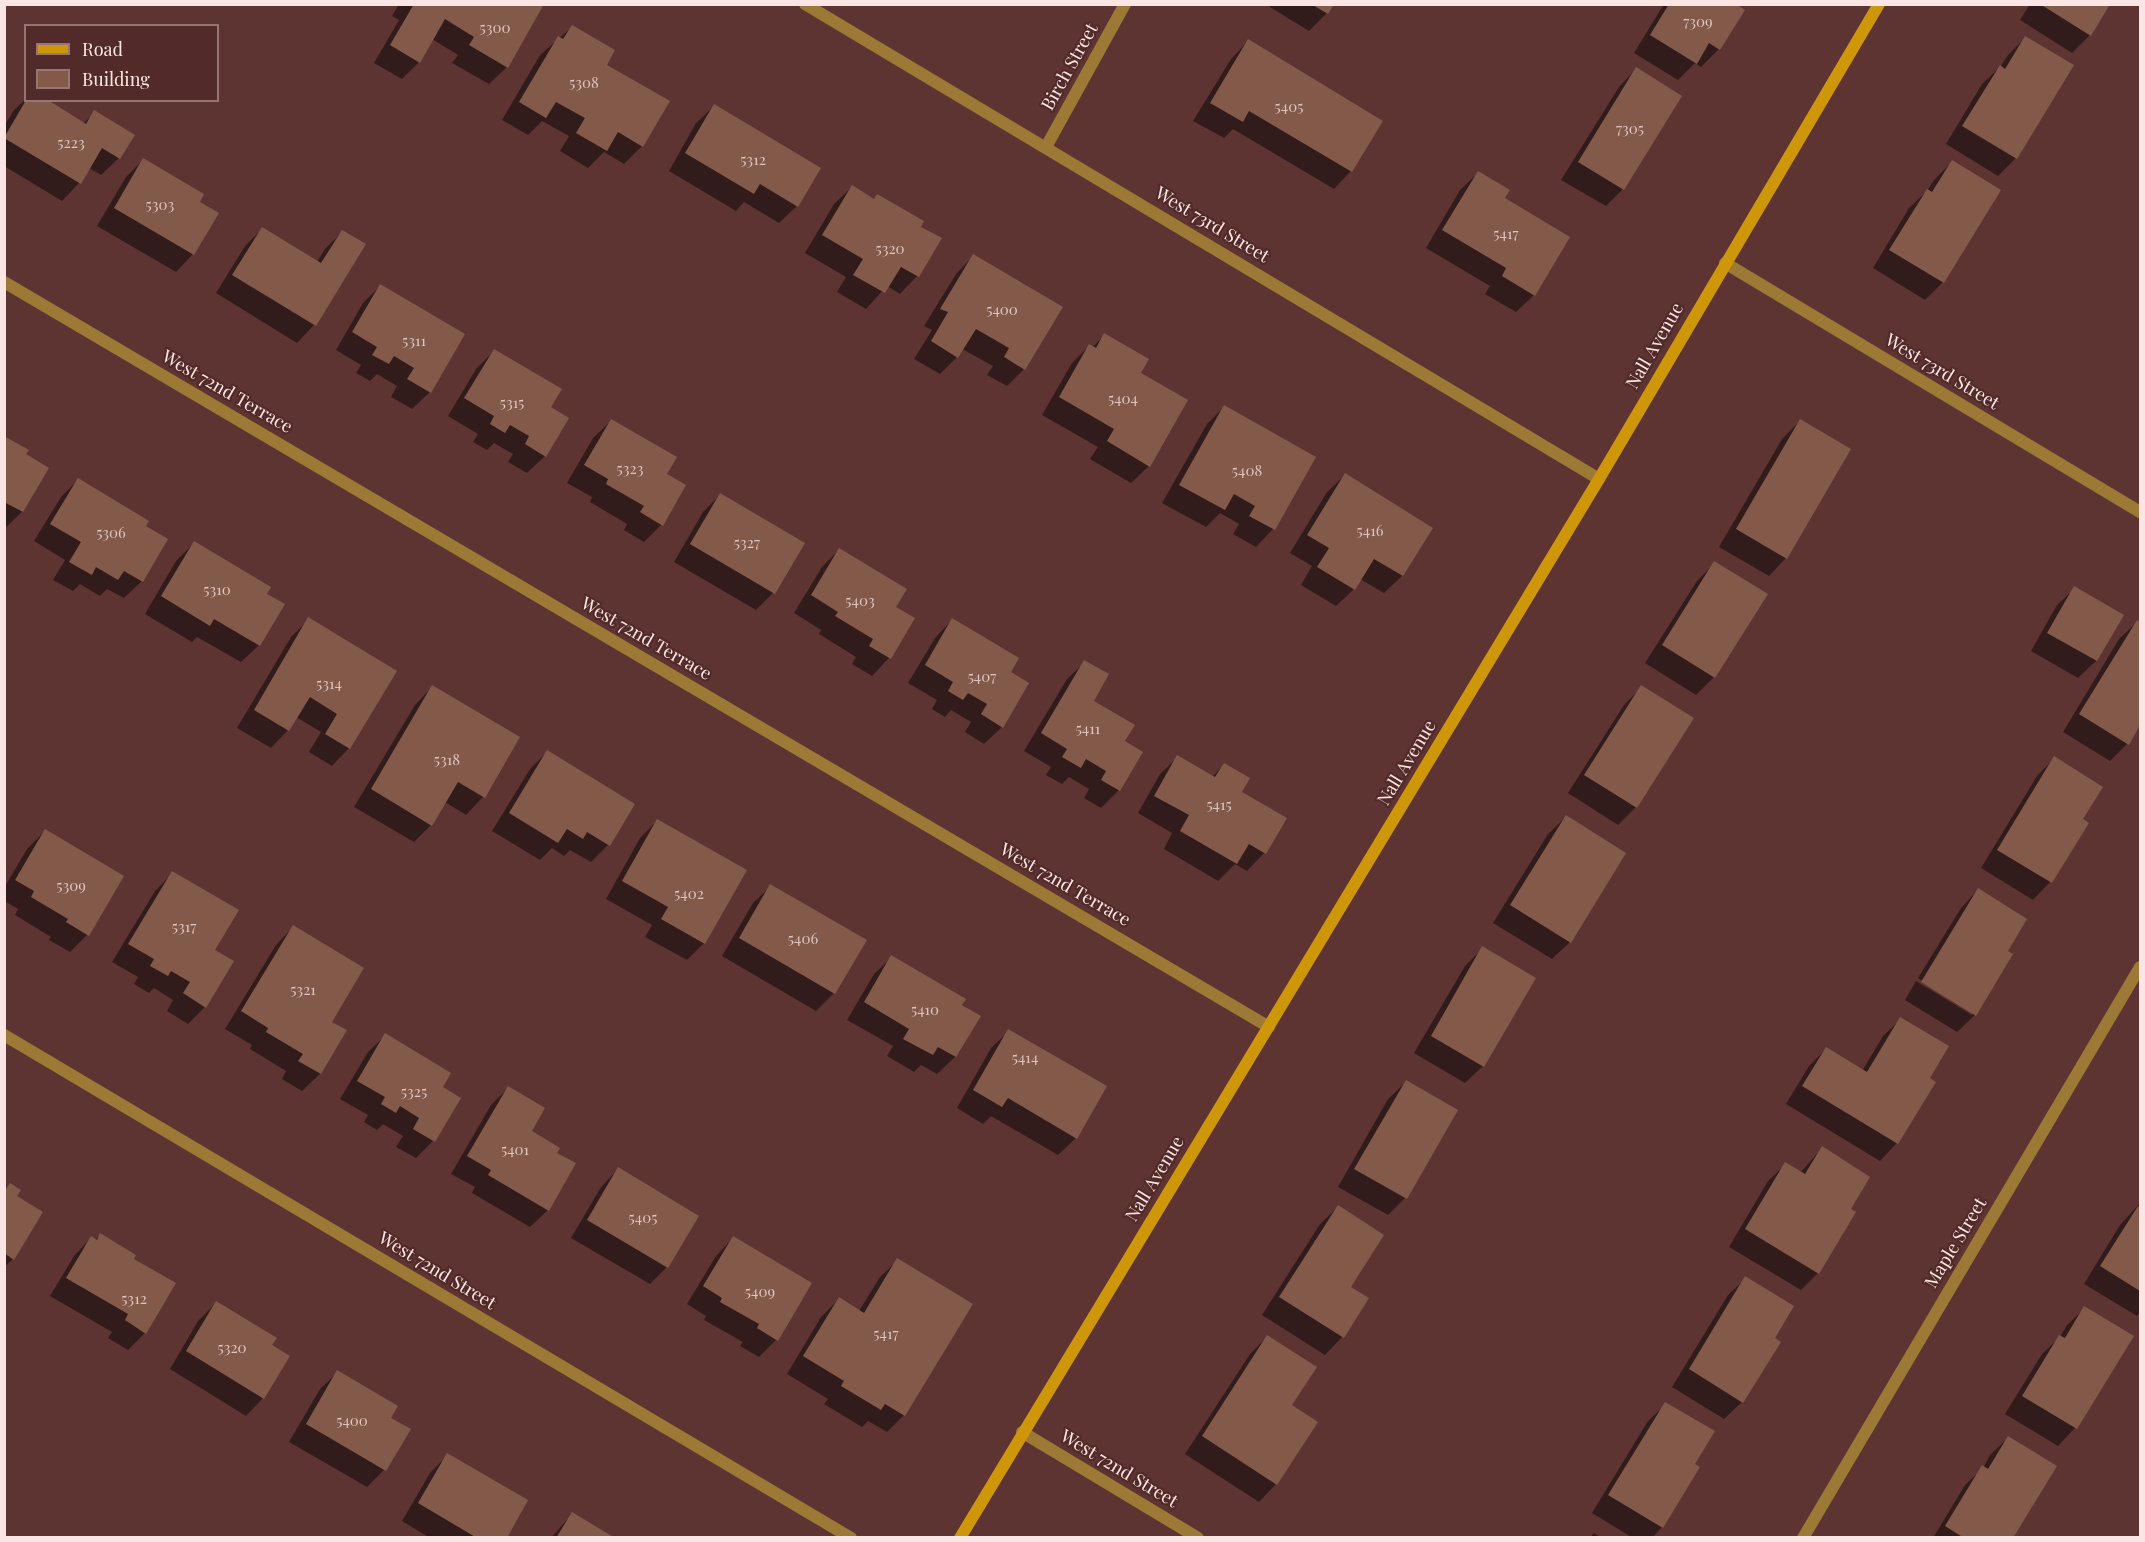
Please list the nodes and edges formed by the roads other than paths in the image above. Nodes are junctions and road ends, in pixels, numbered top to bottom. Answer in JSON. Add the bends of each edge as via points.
{"nodes":[{"id":1,"x":805,"y":4,"type":"edge"},
{"id":2,"x":1125,"y":4,"type":"edge"},
{"id":3,"x":1879,"y":4,"type":"edge"},
{"id":4,"x":1046,"y":147,"type":"junction"},
{"id":5,"x":1725,"y":263,"type":"junction"},
{"id":6,"x":4,"y":282,"type":"edge"},
{"id":7,"x":1599,"y":479,"type":"junction"},
{"id":8,"x":2140,"y":512,"type":"edge"},
{"id":9,"x":2140,"y":967,"type":"edge"},
{"id":10,"x":1269,"y":1027,"type":"junction"},
{"id":11,"x":4,"y":1035,"type":"edge"},
{"id":12,"x":1022,"y":1432,"type":"junction"},
{"id":13,"x":851,"y":1538,"type":"edge"},
{"id":14,"x":960,"y":1538,"type":"edge"},
{"id":15,"x":1198,"y":1538,"type":"edge"},
{"id":16,"x":1803,"y":1538,"type":"edge"}],
"edges":[{"from":1,"to":4,"type":"street","name":"West 73rd Street"},
{"from":2,"to":4,"type":"street","name":"Birch Street"},
{"from":3,"to":5,"type":"main road","name":"Nall Avenue"},
{"from":4,"to":7,"type":"street","name":"West 73rd Street"},
{"from":5,"to":7,"type":"main road","name":"Nall Avenue"},
{"from":5,"to":8,"type":"street","name":"West 73rd Street"},
{"from":6,"to":10,"type":"street","name":"West 72nd Terrace"},
{"from":7,"to":10,"type":"main road","name":"Nall Avenue"},
{"from":9,"to":16,"type":"street","name":"Maple Street"},
{"from":10,"to":12,"type":"main road","name":"Nall Avenue"},
{"from":11,"to":13,"type":"street","name":"West 72nd Street"},
{"from":12,"to":14,"type":"main road","name":"Nall Avenue"},
{"from":12,"to":15,"type":"street","name":"West 72nd Street"}]}
